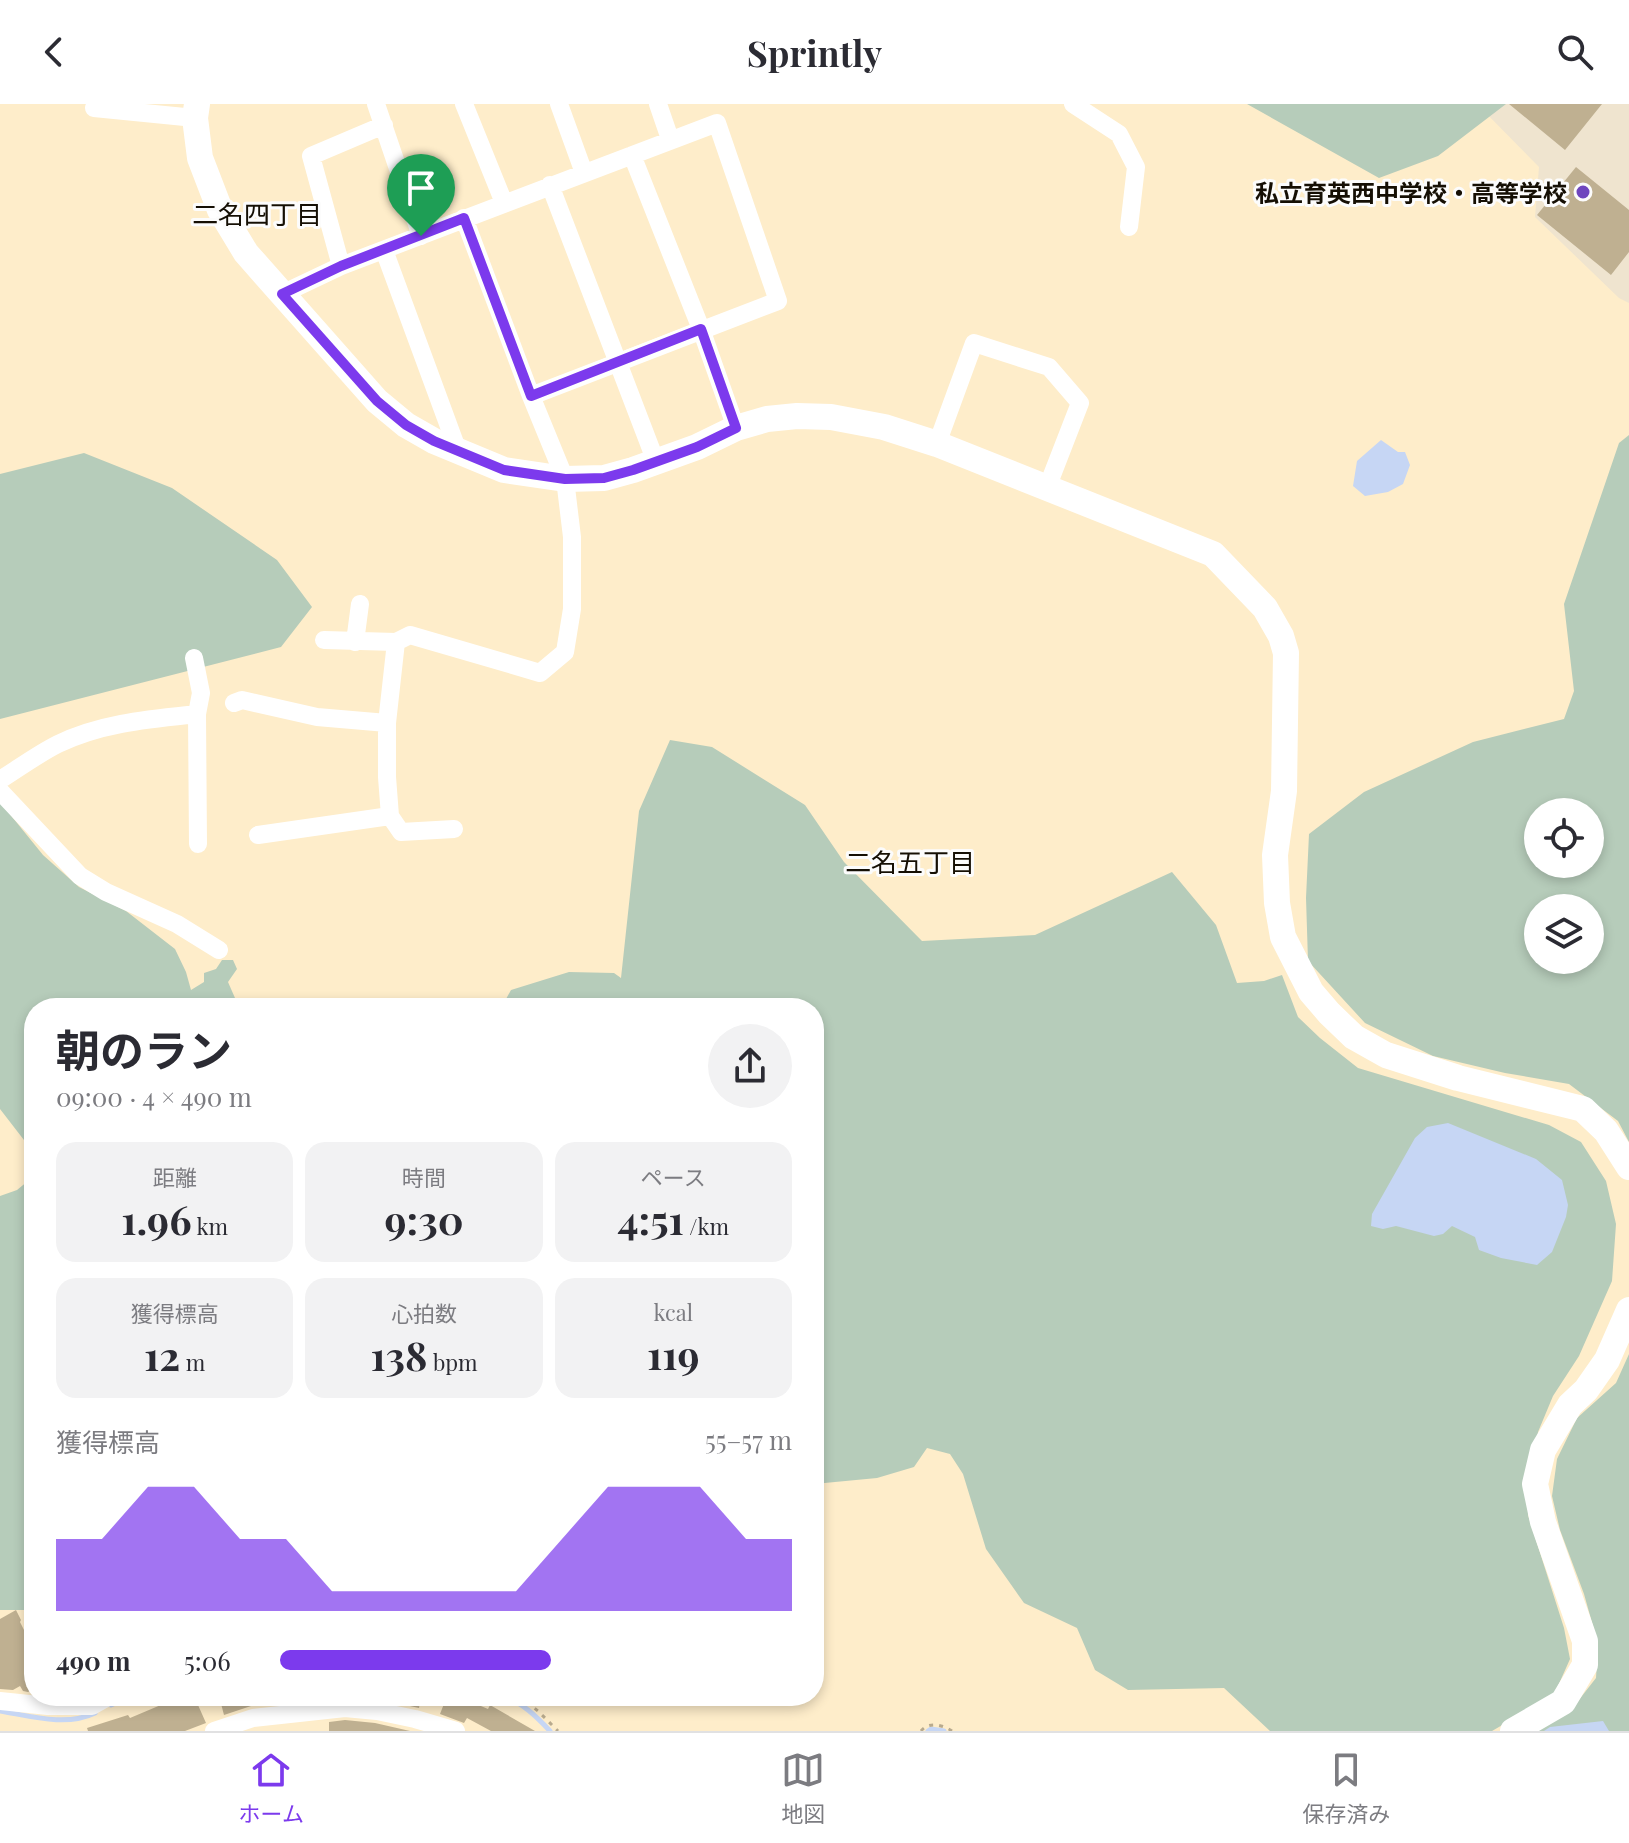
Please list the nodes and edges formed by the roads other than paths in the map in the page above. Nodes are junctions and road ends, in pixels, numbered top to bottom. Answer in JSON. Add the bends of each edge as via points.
{"nodes":[{"id":1,"x":376,"y":104,"type":"edge"},
{"id":2,"x":464,"y":104,"type":"edge"},
{"id":3,"x":559,"y":104,"type":"edge"},
{"id":4,"x":658,"y":104,"type":"edge"},
{"id":5,"x":1073,"y":104,"type":"edge"},
{"id":6,"x":117,"y":107,"type":"edge"},
{"id":7,"x":94,"y":108,"type":"dead end"},
{"id":8,"x":196,"y":111,"type":"edge"},
{"id":9,"x":384,"y":125,"type":"junction"},
{"id":10,"x":670,"y":139,"type":"junction"},
{"id":11,"x":632,"y":155,"type":"junction"},
{"id":12,"x":584,"y":173,"type":"junction"},
{"id":13,"x":550,"y":185,"type":"junction"},
{"id":14,"x":504,"y":203,"type":"junction"},
{"id":15,"x":464,"y":218,"type":"junction"},
{"id":16,"x":1129,"y":227,"type":"dead end"},
{"id":17,"x":421,"y":236,"type":"junction"},
{"id":18,"x":384,"y":250,"type":"junction"},
{"id":19,"x":341,"y":266,"type":"junction"},
{"id":20,"x":282,"y":294,"type":"junction"},
{"id":21,"x":701,"y":329,"type":"junction"},
{"id":22,"x":618,"y":363,"type":"junction"},
{"id":23,"x":531,"y":396,"type":"junction"},
{"id":24,"x":736,"y":428,"type":"junction"},
{"id":25,"x":937,"y":444,"type":"junction"},
{"id":26,"x":458,"y":451,"type":"junction"},
{"id":27,"x":656,"y":462,"type":"junction"},
{"id":28,"x":565,"y":479,"type":"junction"},
{"id":29,"x":1047,"y":488,"type":"junction"},
{"id":30,"x":360,"y":604,"type":"dead end"},
{"id":31,"x":324,"y":640,"type":"dead end"},
{"id":32,"x":355,"y":642,"type":"junction"},
{"id":33,"x":396,"y":642,"type":"junction"},
{"id":34,"x":194,"y":658,"type":"dead end"},
{"id":35,"x":234,"y":703,"type":"dead end"},
{"id":36,"x":197,"y":714,"type":"junction"},
{"id":37,"x":387,"y":723,"type":"junction"},
{"id":38,"x":0,"y":780,"type":"edge"},
{"id":39,"x":0,"y":791,"type":"edge"},
{"id":40,"x":390,"y":816,"type":"junction"},
{"id":41,"x":454,"y":829,"type":"dead end"},
{"id":42,"x":258,"y":835,"type":"dead end"},
{"id":43,"x":198,"y":844,"type":"dead end"},
{"id":44,"x":219,"y":950,"type":"dead end"},
{"id":45,"x":1629,"y":1167,"type":"edge"},
{"id":46,"x":1629,"y":1310,"type":"edge"},
{"id":47,"x":0,"y":1701,"type":"edge"},
{"id":48,"x":24,"y":1703,"type":"edge"},
{"id":49,"x":50,"y":1706,"type":"edge"},
{"id":50,"x":92,"y":1706,"type":"edge"},
{"id":51,"x":314,"y":1710,"type":"junction"},
{"id":52,"x":214,"y":1731,"type":"edge"},
{"id":53,"x":315,"y":1731,"type":"edge"},
{"id":54,"x":456,"y":1731,"type":"edge"},
{"id":55,"x":1513,"y":1731,"type":"edge"}],
"edges":[{"from":1,"to":9,"type":"street"},
{"from":2,"to":14,"type":"street"},
{"from":3,"to":12,"type":"street"},
{"from":4,"to":10,"type":"street"},
{"from":5,"to":16,"type":"street","via":[[1119,134],[1136,167]]},
{"from":6,"to":7,"type":"street"},
{"from":6,"to":8,"type":"street"},
{"from":8,"to":20,"type":"street","via":[[200,158],[220,210],[246,253]]},
{"from":9,"to":17,"type":"street"},
{"from":9,"to":19,"type":"street","via":[[311,156]]},
{"from":10,"to":11,"type":"street"},
{"from":10,"to":21,"type":"street","via":[[717,123],[778,301]]},
{"from":11,"to":12,"type":"street"},
{"from":11,"to":21,"type":"street"},
{"from":12,"to":13,"type":"street"},
{"from":13,"to":14,"type":"street"},
{"from":13,"to":22,"type":"street"},
{"from":14,"to":15,"type":"street"},
{"from":15,"to":17,"type":"street"},
{"from":15,"to":23,"type":"street"},
{"from":17,"to":18,"type":"street"},
{"from":18,"to":19,"type":"street"},
{"from":18,"to":26,"type":"street"},
{"from":19,"to":20,"type":"street"},
{"from":20,"to":26,"type":"street","via":[[377,401],[406,425]]},
{"from":21,"to":22,"type":"street"},
{"from":21,"to":24,"type":"street"},
{"from":22,"to":23,"type":"street"},
{"from":22,"to":27,"type":"street"},
{"from":23,"to":28,"type":"street"},
{"from":24,"to":25,"type":"street","via":[[767,419],[831,417]]},
{"from":24,"to":27,"type":"street"},
{"from":25,"to":29,"type":"street"},
{"from":25,"to":29,"type":"street","via":[[974,343],[1049,367],[1080,403]]},
{"from":26,"to":28,"type":"street","via":[[504,470]]},
{"from":27,"to":28,"type":"street","via":[[604,478]]},
{"from":28,"to":33,"type":"street","via":[[572,537],[572,609],[565,652],[540,673],[410,635]]},
{"from":29,"to":45,"type":"street","via":[[1213,554],[1265,608],[1281,636],[1286,653],[1284,791],[1275,855],[1277,903],[1283,937],[1311,992],[1329,1013],[1354,1037],[1386,1055],[1583,1109],[1606,1131]]},
{"from":30,"to":32,"type":"street"},
{"from":31,"to":32,"type":"street"},
{"from":32,"to":33,"type":"street"},
{"from":33,"to":37,"type":"street"},
{"from":34,"to":36,"type":"street","via":[[201,693]]},
{"from":35,"to":37,"type":"street","via":[[242,700],[317,717]]},
{"from":36,"to":38,"type":"street","via":[[125,722],[80,735]]},
{"from":36,"to":43,"type":"street"},
{"from":37,"to":40,"type":"street"},
{"from":39,"to":44,"type":"street","via":[[80,876]]},
{"from":40,"to":41,"type":"street","via":[[401,832]]},
{"from":40,"to":42,"type":"street"},
{"from":46,"to":55,"type":"street","via":[[1607,1360],[1570,1405],[1543,1450],[1535,1484],[1585,1641],[1585,1665],[1563,1702]]},
{"from":47,"to":48,"type":"street"},
{"from":49,"to":50,"type":"street"},
{"from":51,"to":52,"type":"street","via":[[253,1718]]},
{"from":51,"to":53,"type":"street"},
{"from":51,"to":54,"type":"street","via":[[377,1711]]}]}
